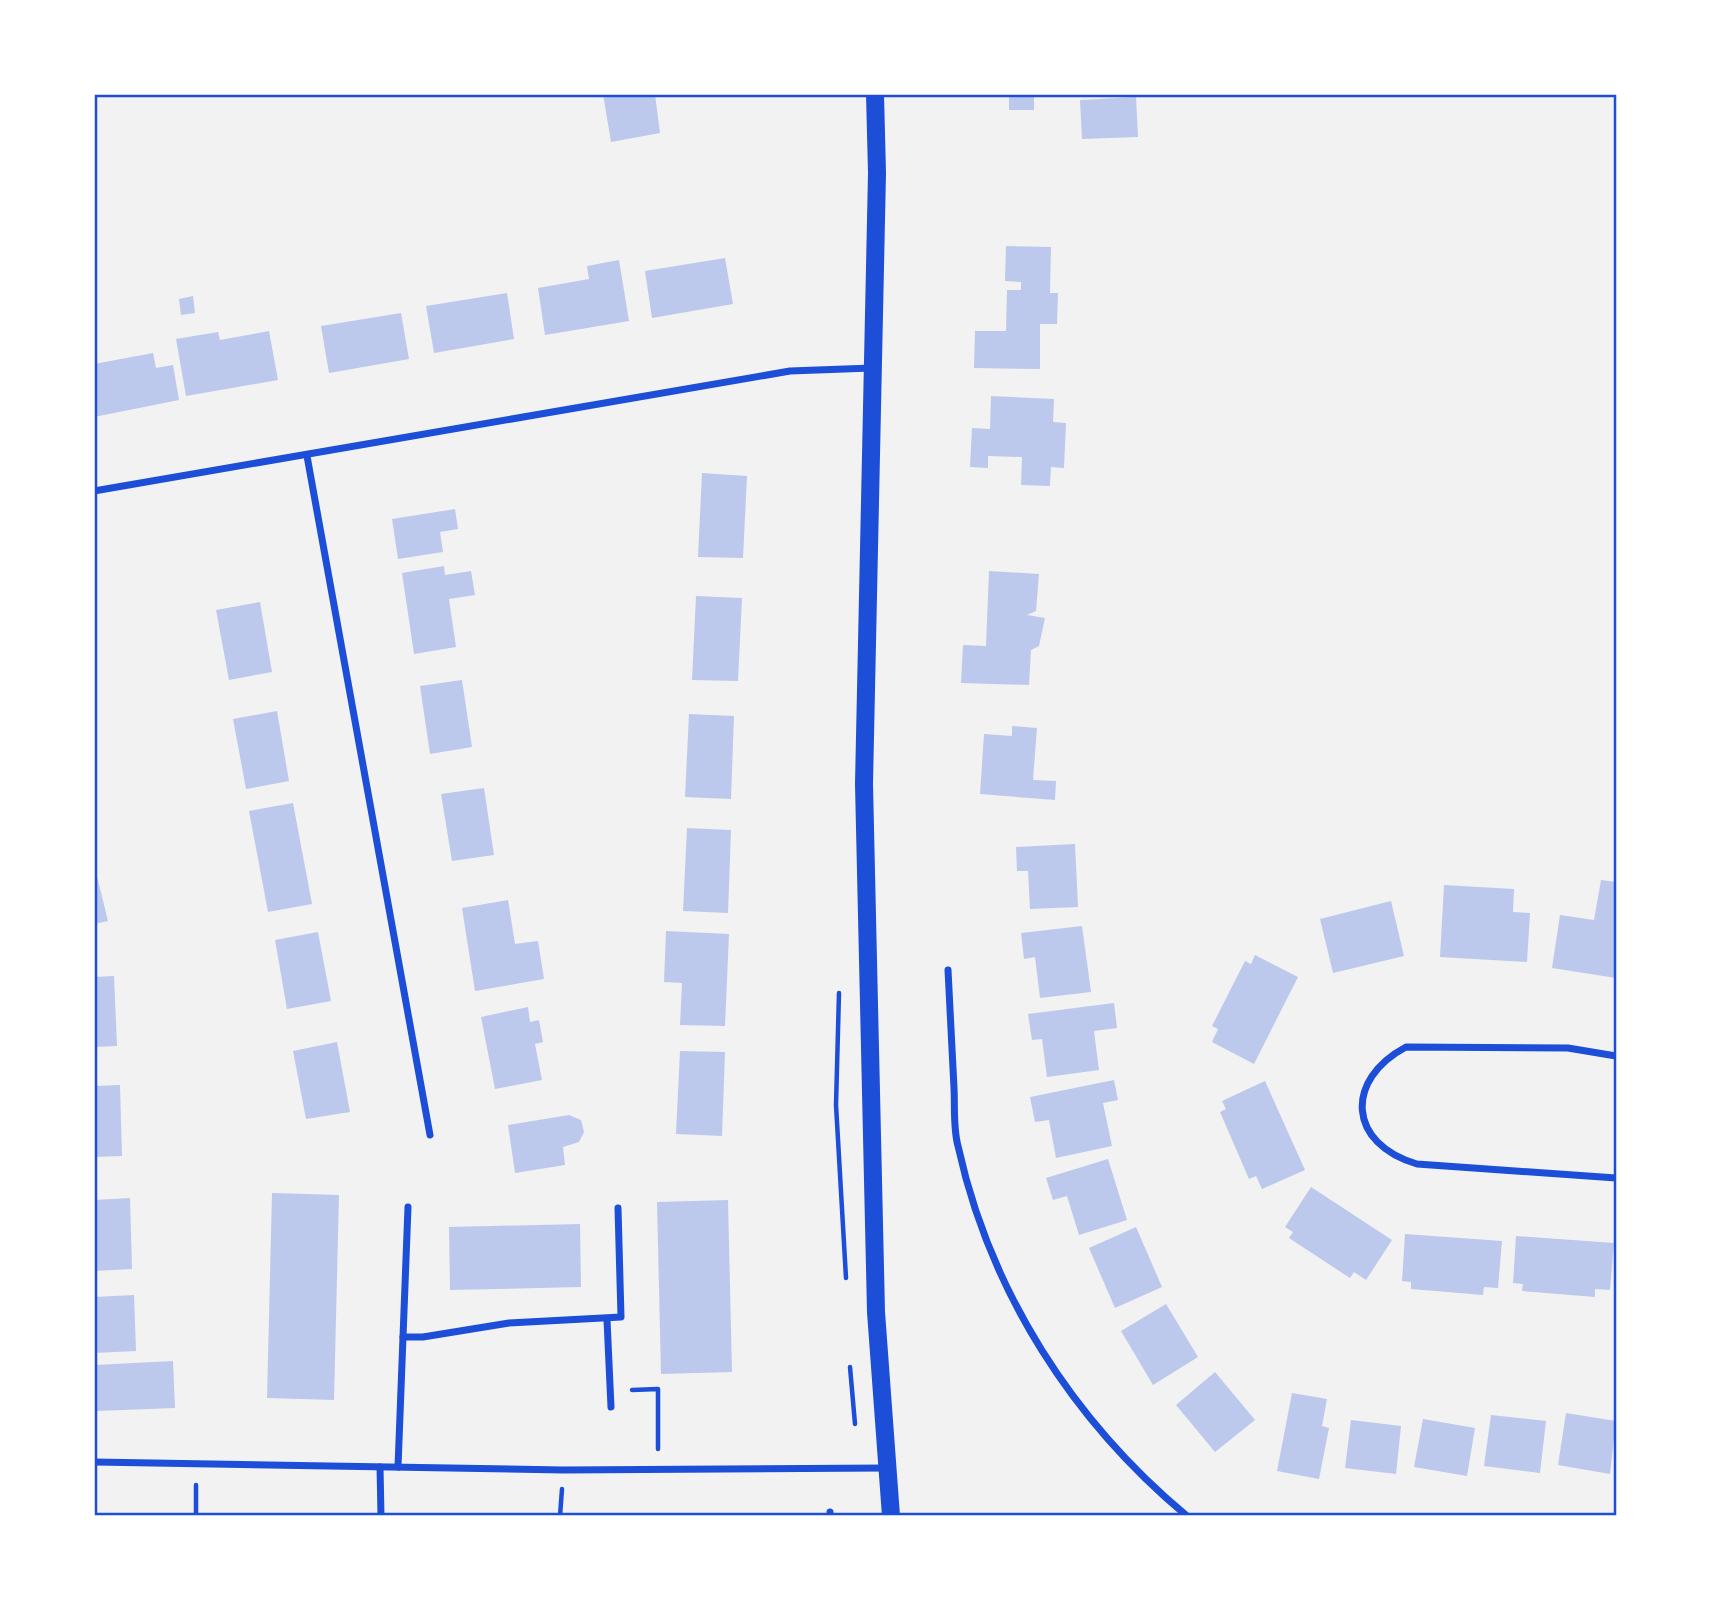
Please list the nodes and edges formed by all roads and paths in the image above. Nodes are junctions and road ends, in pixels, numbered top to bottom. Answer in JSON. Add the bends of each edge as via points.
{"nodes":[{"id":1,"x":875,"y":94,"type":"edge"},
{"id":2,"x":873,"y":368,"type":"junction"},
{"id":3,"x":307,"y":456,"type":"junction"},
{"id":4,"x":94,"y":491,"type":"edge"},
{"id":5,"x":948,"y":970,"type":"dead end"},
{"id":6,"x":1616,"y":1056,"type":"edge"},
{"id":7,"x":429,"y":1135,"type":"dead end"},
{"id":8,"x":1616,"y":1178,"type":"edge"},
{"id":9,"x":408,"y":1207,"type":"dead end"},
{"id":10,"x":618,"y":1208,"type":"dead end"},
{"id":11,"x":607,"y":1320,"type":"junction"},
{"id":12,"x":403,"y":1337,"type":"junction"},
{"id":13,"x":610,"y":1391,"type":"junction"},
{"id":14,"x":611,"y":1408,"type":"dead end"},
{"id":15,"x":94,"y":1462,"type":"edge"},
{"id":16,"x":195,"y":1464,"type":"junction"},
{"id":17,"x":380,"y":1467,"type":"junction"},
{"id":18,"x":398,"y":1467,"type":"junction"},
{"id":19,"x":887,"y":1468,"type":"junction"},
{"id":20,"x":659,"y":1470,"type":"junction"},
{"id":21,"x":196,"y":1516,"type":"edge"},
{"id":22,"x":382,"y":1516,"type":"edge"},
{"id":23,"x":891,"y":1516,"type":"edge"},
{"id":24,"x":1186,"y":1516,"type":"edge"}],
"edges":[{"from":1,"to":2,"type":"main road"},
{"from":2,"to":3,"type":"street","via":[[790,371]]},
{"from":2,"to":19,"type":"main road","via":[[864,784],[876,1312]]},
{"from":3,"to":4,"type":"street"},
{"from":3,"to":7,"type":"street"},
{"from":5,"to":24,"type":"street","via":[[957,1144],[1018,1312],[1043,1357],[1111,1446]]},
{"from":6,"to":8,"type":"street","via":[[1568,1048],[1406,1047],[1386,1057],[1363,1093],[1367,1130],[1396,1158],[1417,1164]]},
{"from":9,"to":12,"type":"street"},
{"from":10,"to":11,"type":"street","via":[[621,1317]]},
{"from":11,"to":12,"type":"street","via":[[509,1323],[423,1338]]},
{"from":11,"to":13,"type":"street"},
{"from":12,"to":18,"type":"street"},
{"from":13,"to":14,"type":"street"},
{"from":13,"to":20,"type":"path","via":[[658,1389]]},
{"from":15,"to":16,"type":"street"},
{"from":16,"to":17,"type":"street"},
{"from":16,"to":21,"type":"path"},
{"from":17,"to":18,"type":"street"},
{"from":17,"to":22,"type":"street"},
{"from":18,"to":20,"type":"street"},
{"from":19,"to":20,"type":"street"},
{"from":19,"to":23,"type":"main road"}]}
